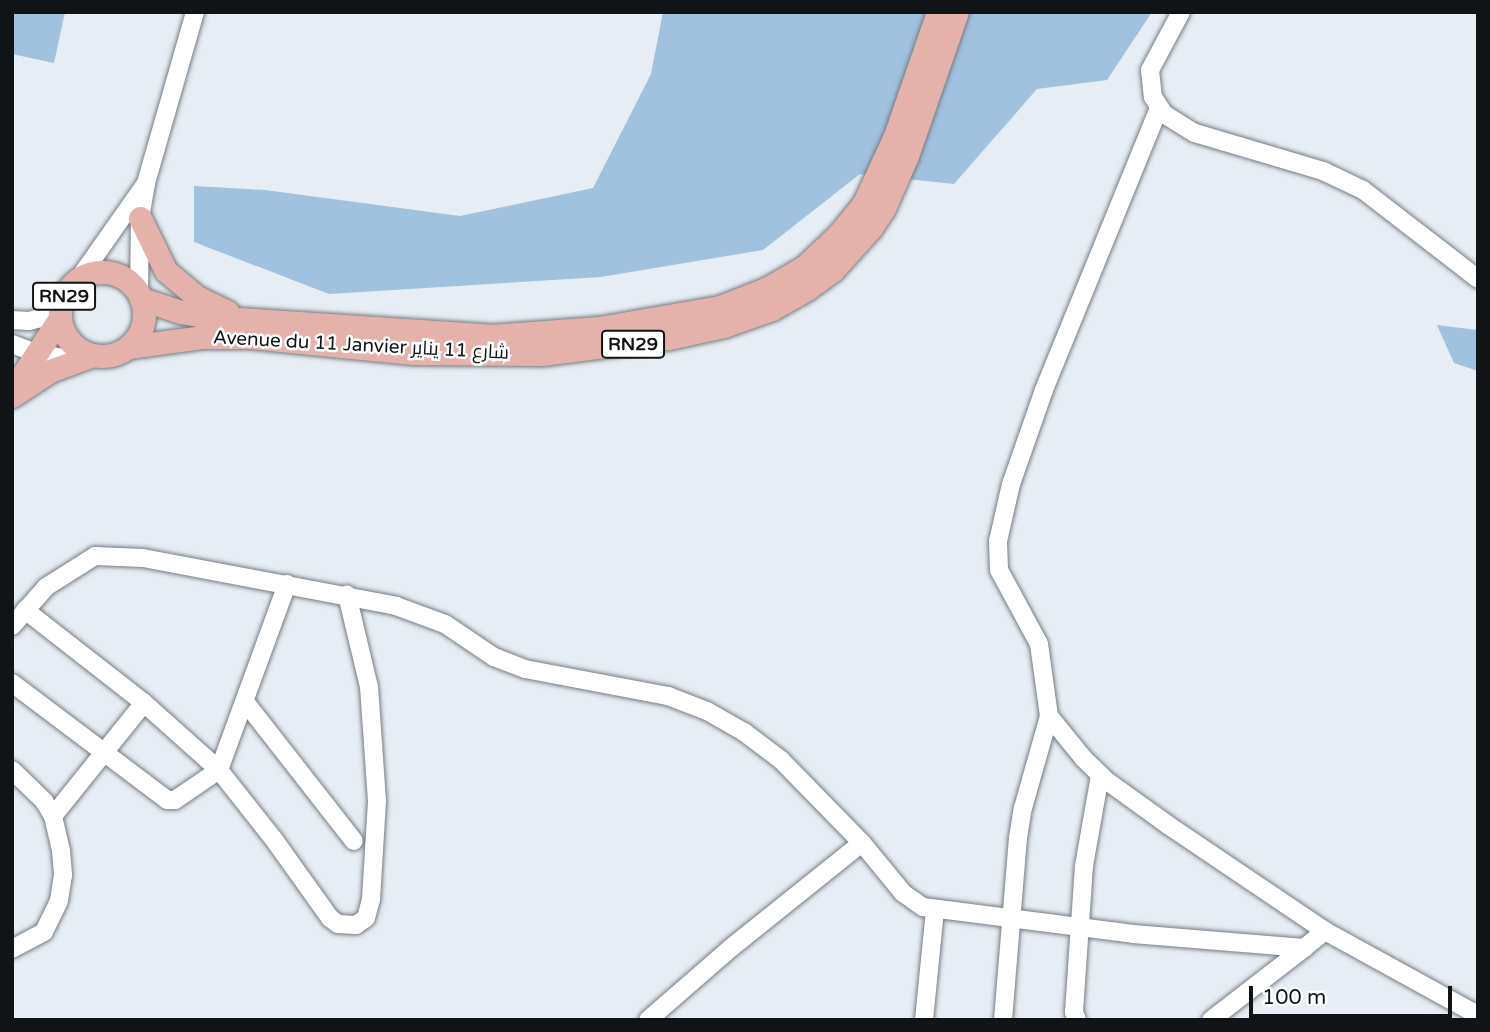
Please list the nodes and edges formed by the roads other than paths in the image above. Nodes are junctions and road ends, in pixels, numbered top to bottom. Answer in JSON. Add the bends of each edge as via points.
{"nodes":[{"id":1,"x":195,"y":12,"type":"edge"},
{"id":2,"x":938,"y":12,"type":"edge"},
{"id":3,"x":957,"y":12,"type":"edge"},
{"id":4,"x":1181,"y":12,"type":"edge"},
{"id":5,"x":1159,"y":108,"type":"junction"},
{"id":6,"x":146,"y":183,"type":"junction"},
{"id":7,"x":140,"y":218,"type":"junction"},
{"id":8,"x":1478,"y":279,"type":"edge"},
{"id":9,"x":78,"y":280,"type":"junction"},
{"id":10,"x":140,"y":297,"type":"junction"},
{"id":11,"x":60,"y":315,"type":"junction"},
{"id":12,"x":12,"y":320,"type":"edge"},
{"id":13,"x":251,"y":320,"type":"junction"},
{"id":14,"x":12,"y":344,"type":"edge"},
{"id":15,"x":129,"y":347,"type":"junction"},
{"id":16,"x":35,"y":353,"type":"junction"},
{"id":17,"x":85,"y":358,"type":"junction"},
{"id":18,"x":12,"y":391,"type":"edge"},
{"id":19,"x":12,"y":397,"type":"edge"},
{"id":20,"x":287,"y":584,"type":"junction"},
{"id":21,"x":347,"y":595,"type":"junction"},
{"id":22,"x":25,"y":610,"type":"junction"},
{"id":23,"x":12,"y":626,"type":"edge"},
{"id":24,"x":12,"y":683,"type":"edge"},
{"id":25,"x":144,"y":703,"type":"junction"},
{"id":26,"x":246,"y":703,"type":"junction"},
{"id":27,"x":1049,"y":716,"type":"junction"},
{"id":28,"x":105,"y":755,"type":"junction"},
{"id":29,"x":219,"y":770,"type":"junction"},
{"id":30,"x":12,"y":771,"type":"edge"},
{"id":31,"x":1100,"y":775,"type":"junction"},
{"id":32,"x":53,"y":816,"type":"junction"},
{"id":33,"x":354,"y":841,"type":"dead end"},
{"id":34,"x":862,"y":844,"type":"junction"},
{"id":35,"x":935,"y":909,"type":"junction"},
{"id":36,"x":1011,"y":917,"type":"junction"},
{"id":37,"x":1080,"y":927,"type":"junction"},
{"id":38,"x":1325,"y":931,"type":"junction"},
{"id":39,"x":1304,"y":948,"type":"junction"},
{"id":40,"x":12,"y":949,"type":"edge"},
{"id":41,"x":1470,"y":1015,"type":"edge"},
{"id":42,"x":649,"y":1019,"type":"edge"},
{"id":43,"x":924,"y":1020,"type":"edge"},
{"id":44,"x":1003,"y":1020,"type":"edge"},
{"id":45,"x":1077,"y":1020,"type":"edge"},
{"id":46,"x":1211,"y":1020,"type":"edge"}],
"edges":[{"from":1,"to":6,"type":"street"},
{"from":2,"to":13,"type":"main road","name":"Avenue du 11 Janvier شارع 11 يناير","number":"RN29","via":[[895,136],[864,203],[804,267],[768,288],[720,307],[545,334],[455,334]]},
{"from":3,"to":15,"type":"main road","name":"Avenue du 11 Janvier شارع 11 يناير","number":"RN29","via":[[904,165],[884,208],[833,270],[772,309],[669,338],[542,354],[413,353],[250,337],[175,339]]},
{"from":4,"to":5,"type":"street","via":[[1150,70]]},
{"from":5,"to":8,"type":"street","via":[[1195,133],[1323,171],[1363,190]]},
{"from":5,"to":27,"type":"street","via":[[1044,390],[1011,484],[998,541],[999,570],[1039,644]]},
{"from":6,"to":7,"type":"street"},
{"from":6,"to":9,"type":"street"},
{"from":7,"to":10,"type":"street"},
{"from":7,"to":13,"type":"main road","via":[[157,256],[180,285],[216,307]]},
{"from":9,"to":10,"type":"main road","number":"RN29","via":[[100,272],[112,274],[132,285]]},
{"from":9,"to":11,"type":"main road","number":"RN29","via":[[67,291]]},
{"from":10,"to":13,"type":"main road","name":"Avenue du 11 Janvier شارع 11 يناير","number":"RN29","via":[[181,312]]},
{"from":10,"to":15,"type":"main road","via":[[143,325]]},
{"from":11,"to":12,"type":"street"},
{"from":11,"to":16,"type":"main road","number":"RN29"},
{"from":11,"to":17,"type":"main road","number":"RN29","via":[[70,342]]},
{"from":14,"to":16,"type":"street"},
{"from":15,"to":17,"type":"main road","number":"RN29","via":[[118,354]]},
{"from":16,"to":17,"type":"street"},
{"from":16,"to":18,"type":"main road","number":"RN29"},
{"from":17,"to":19,"type":"main road","number":"RN29","via":[[50,372]]},
{"from":20,"to":21,"type":"street"},
{"from":20,"to":22,"type":"street","via":[[143,558],[95,556],[46,587]]},
{"from":20,"to":26,"type":"street"},
{"from":21,"to":29,"type":"street","via":[[369,687],[375,744],[371,899],[362,923],[346,925],[330,918]]},
{"from":21,"to":34,"type":"street","via":[[423,613],[494,657],[525,669],[632,687],[707,711],[781,760]]},
{"from":22,"to":23,"type":"street"},
{"from":22,"to":25,"type":"street"},
{"from":24,"to":28,"type":"street"},
{"from":25,"to":28,"type":"street"},
{"from":25,"to":29,"type":"street"},
{"from":26,"to":29,"type":"street"},
{"from":26,"to":33,"type":"street"},
{"from":27,"to":31,"type":"street"},
{"from":27,"to":36,"type":"street","via":[[1023,808]]},
{"from":28,"to":29,"type":"street","via":[[167,800],[179,798]]},
{"from":28,"to":32,"type":"street"},
{"from":30,"to":32,"type":"street"},
{"from":31,"to":37,"type":"street","via":[[1084,866]]},
{"from":31,"to":38,"type":"street"},
{"from":32,"to":40,"type":"street","via":[[63,875],[59,901],[44,932]]},
{"from":34,"to":35,"type":"street","via":[[903,893],[923,907]]},
{"from":34,"to":42,"type":"street"},
{"from":35,"to":36,"type":"street"},
{"from":35,"to":43,"type":"street"},
{"from":36,"to":37,"type":"street"},
{"from":36,"to":44,"type":"street"},
{"from":37,"to":39,"type":"street"},
{"from":37,"to":45,"type":"street"},
{"from":38,"to":39,"type":"street"},
{"from":38,"to":41,"type":"street"},
{"from":39,"to":46,"type":"street"}]}
